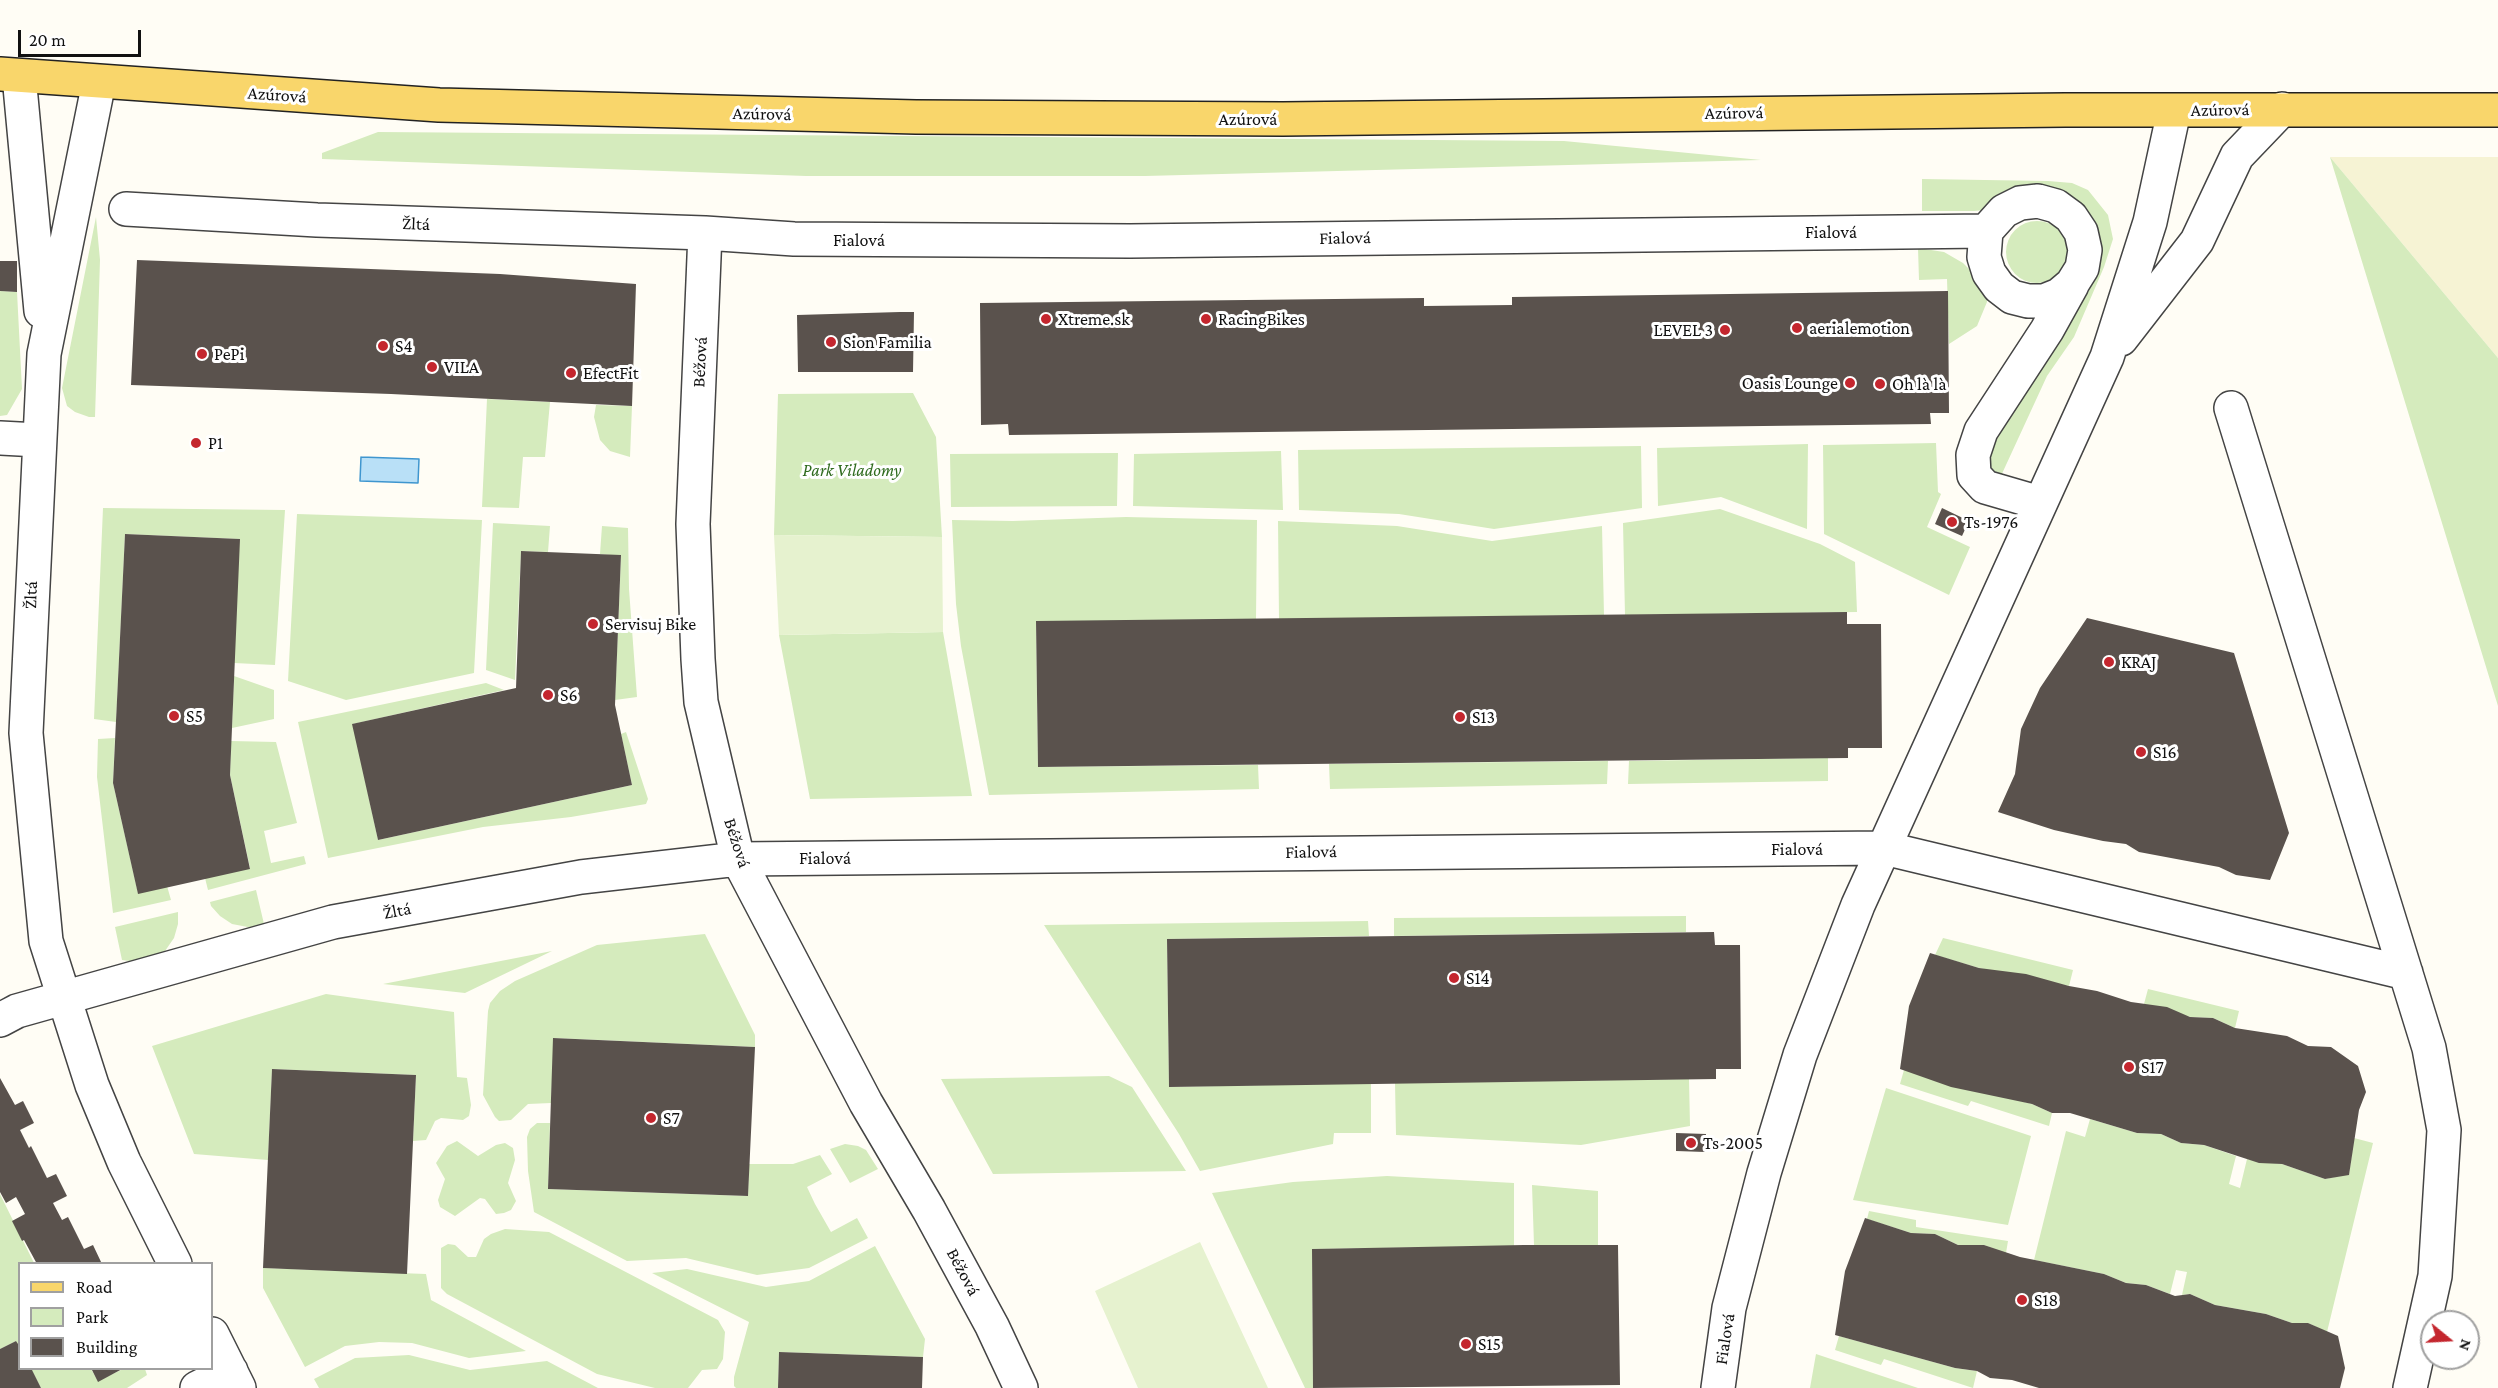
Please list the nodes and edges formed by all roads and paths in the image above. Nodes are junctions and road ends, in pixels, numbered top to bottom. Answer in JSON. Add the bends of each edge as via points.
{"nodes":[{"id":1,"x":10,"y":75,"type":"edge"},
{"id":2,"x":99,"y":82,"type":"junction"},
{"id":3,"x":2282,"y":109,"type":"junction"},
{"id":4,"x":2498,"y":110,"type":"edge"},
{"id":5,"x":2174,"y":111,"type":"junction"},
{"id":6,"x":126,"y":209,"type":"dead end"},
{"id":7,"x":1986,"y":231,"type":"junction"},
{"id":8,"x":705,"y":233,"type":"junction"},
{"id":9,"x":2072,"y":285,"type":"junction"},
{"id":10,"x":44,"y":354,"type":"junction"},
{"id":11,"x":2108,"y":357,"type":"junction"},
{"id":12,"x":2231,"y":408,"type":"dead end"},
{"id":13,"x":0,"y":438,"type":"edge"},
{"id":14,"x":38,"y":440,"type":"junction"},
{"id":15,"x":2040,"y":503,"type":"junction"},
{"id":16,"x":1884,"y":848,"type":"junction"},
{"id":17,"x":738,"y":859,"type":"junction"},
{"id":18,"x":2406,"y":973,"type":"junction"},
{"id":19,"x":64,"y":998,"type":"junction"},
{"id":20,"x":0,"y":1020,"type":"edge"},
{"id":21,"x":174,"y":1262,"type":"edge"},
{"id":22,"x":213,"y":1336,"type":"edge"},
{"id":23,"x":235,"y":1379,"type":"edge"},
{"id":24,"x":197,"y":1388,"type":"edge"},
{"id":25,"x":1021,"y":1388,"type":"edge"},
{"id":26,"x":1718,"y":1388,"type":"edge"},
{"id":27,"x":2409,"y":1388,"type":"edge"}],
"edges":[{"from":1,"to":2,"type":"main road","name":"Azúrová"},
{"from":1,"to":10,"type":"street"},
{"from":2,"to":5,"type":"main road","name":"Azúrová","via":[[439,105],[997,118]]},
{"from":2,"to":10,"type":"street"},
{"from":3,"to":4,"type":"main road","name":"Azúrová"},
{"from":3,"to":5,"type":"main road","name":"Azúrová"},
{"from":3,"to":11,"type":"street","name":"Fialová","via":[[2237,156],[2197,241]]},
{"from":5,"to":11,"type":"street","name":"Fialová","via":[[2150,222]]},
{"from":6,"to":8,"type":"street","name":"Žltá","via":[[317,220]]},
{"from":7,"to":8,"type":"street","name":"Fialová","via":[[1130,241],[794,239]]},
{"from":7,"to":9,"type":"street","via":[[1984,257],[1989,273],[2012,297],[2044,301]]},
{"from":7,"to":9,"type":"street","via":[[2004,211],[2020,203],[2038,201],[2056,206],[2071,217],[2081,232],[2085,250],[2082,268]]},
{"from":8,"to":17,"type":"street","name":"Béžová","via":[[693,524],[698,658],[701,702]]},
{"from":9,"to":15,"type":"street","via":[[1980,431],[1973,455],[1974,475],[1984,488]]},
{"from":10,"to":14,"type":"street","name":"Žltá"},
{"from":11,"to":15,"type":"street","name":"Fialová"},
{"from":12,"to":18,"type":"street"},
{"from":13,"to":14,"type":"street"},
{"from":14,"to":19,"type":"street","name":"Žltá","via":[[26,733],[46,941]]},
{"from":15,"to":16,"type":"street","name":"Fialová"},
{"from":16,"to":17,"type":"street","name":"Fialová"},
{"from":16,"to":18,"type":"street"},
{"from":16,"to":26,"type":"street","name":"Fialová","via":[[1858,905],[1797,1066],[1764,1173],[1729,1308]]},
{"from":17,"to":19,"type":"street","name":"Žltá","via":[[581,877],[333,922]]},
{"from":17,"to":25,"type":"street","name":"Béžová","via":[[861,1093],[992,1326]]},
{"from":18,"to":27,"type":"street","via":[[2429,1048],[2444,1130],[2436,1276]]},
{"from":19,"to":20,"type":"street","name":"Žltá"},
{"from":19,"to":21,"type":"street","name":"Žltá","via":[[92,1085],[124,1162]]},
{"from":22,"to":23,"type":"street"},
{"from":23,"to":24,"type":"street"}]}
